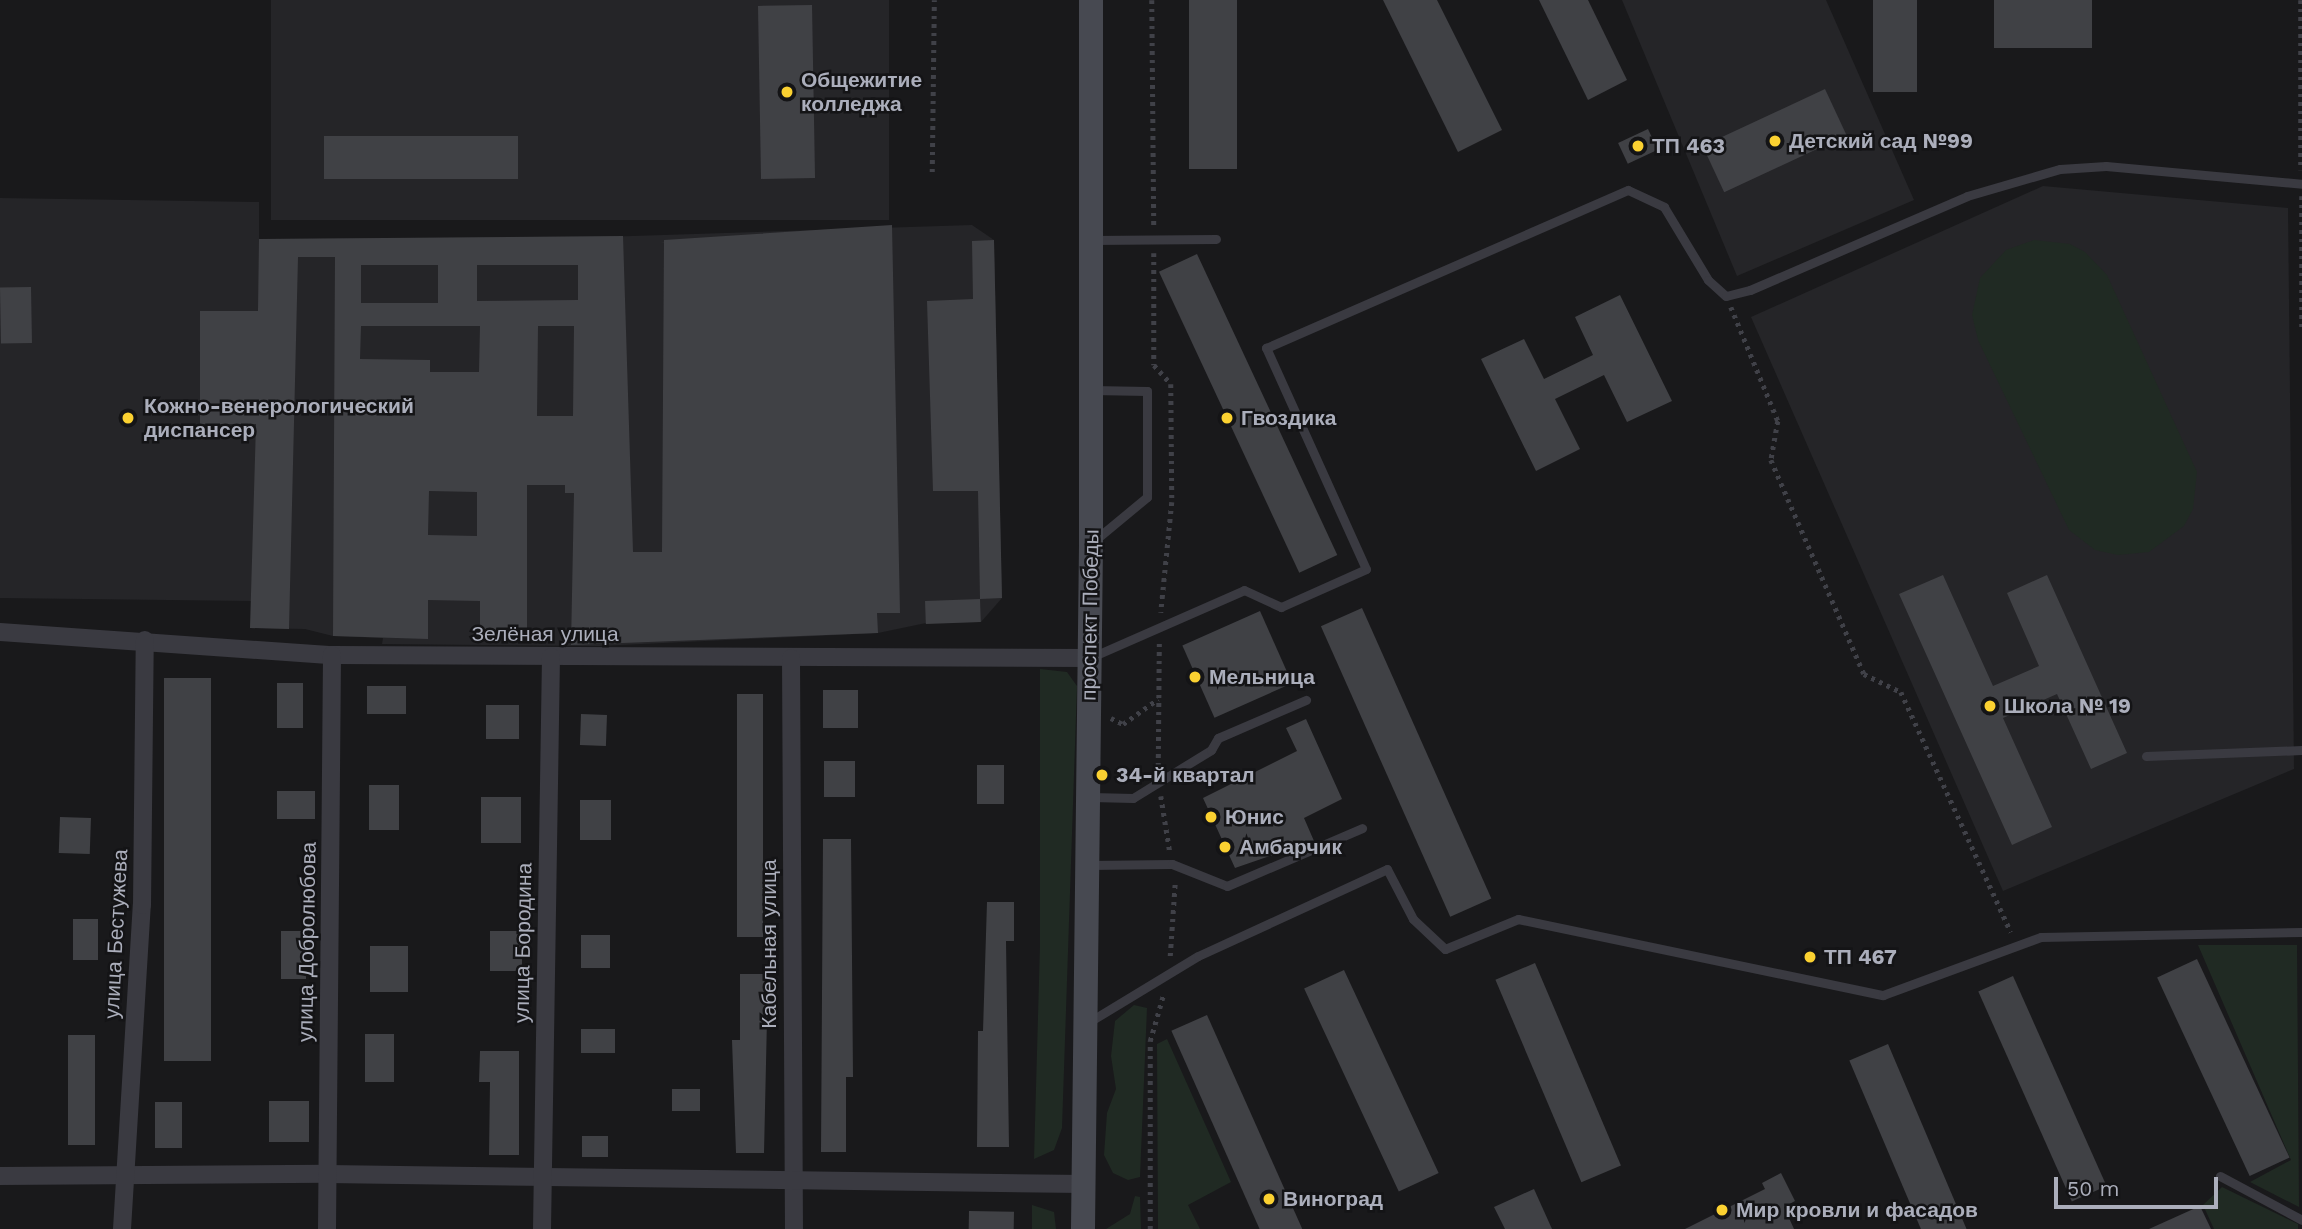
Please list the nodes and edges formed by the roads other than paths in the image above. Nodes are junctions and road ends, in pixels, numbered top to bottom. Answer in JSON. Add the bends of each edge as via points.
{"nodes":[{"id":1,"x":1091,"y":0,"type":"edge"},
{"id":2,"x":2302,"y":184,"type":"edge"},
{"id":3,"x":1216,"y":239,"type":"dead end"},
{"id":4,"x":1091,"y":240,"type":"junction"},
{"id":5,"x":1090,"y":390,"type":"junction"},
{"id":6,"x":1091,"y":543,"type":"junction"},
{"id":7,"x":0,"y":632,"type":"edge"},
{"id":8,"x":145,"y":640,"type":"junction"},
{"id":9,"x":332,"y":655,"type":"junction"},
{"id":10,"x":551,"y":657,"type":"junction"},
{"id":11,"x":791,"y":658,"type":"junction"},
{"id":12,"x":1090,"y":658,"type":"junction"},
{"id":13,"x":1306,"y":700,"type":"dead end"},
{"id":14,"x":2302,"y":750,"type":"edge"},
{"id":15,"x":2146,"y":756,"type":"dead end"},
{"id":16,"x":1087,"y":797,"type":"junction"},
{"id":17,"x":1362,"y":828,"type":"dead end"},
{"id":18,"x":1087,"y":865,"type":"junction"},
{"id":19,"x":2302,"y":932,"type":"edge"},
{"id":20,"x":1085,"y":1025,"type":"junction"},
{"id":21,"x":327,"y":1174,"type":"junction"},
{"id":22,"x":124,"y":1175,"type":"junction"},
{"id":23,"x":0,"y":1176,"type":"edge"},
{"id":24,"x":2220,"y":1176,"type":"dead end"},
{"id":25,"x":542,"y":1178,"type":"junction"},
{"id":26,"x":793,"y":1182,"type":"junction"},
{"id":27,"x":1084,"y":1184,"type":"junction"},
{"id":28,"x":2302,"y":1220,"type":"edge"},
{"id":29,"x":122,"y":1229,"type":"edge"},
{"id":30,"x":327,"y":1229,"type":"edge"},
{"id":31,"x":542,"y":1229,"type":"edge"},
{"id":32,"x":794,"y":1229,"type":"edge"},
{"id":33,"x":1083,"y":1229,"type":"edge"}],
"edges":[{"from":1,"to":4,"type":"street","name":"проспект Победы"},
{"from":2,"to":12,"type":"lane","via":[[2106,166],[2060,169],[1967,196],[1750,290],[1726,296],[1708,280],[1664,207],[1628,190],[1266,348],[1366,569],[1281,607],[1244,590]]},
{"from":3,"to":4,"type":"lane"},
{"from":4,"to":5,"type":"street","name":"проспект Победы"},
{"from":5,"to":6,"type":"street","name":"проспект Победы"},
{"from":5,"to":6,"type":"lane","via":[[1147,391],[1147,497]]},
{"from":6,"to":12,"type":"street","name":"проспект Победы"},
{"from":7,"to":8,"type":"street","name":"Зелёная улица"},
{"from":8,"to":9,"type":"street","name":"Зелёная улица"},
{"from":8,"to":22,"type":"street","name":"улица Бестужева","via":[[142,905]]},
{"from":9,"to":10,"type":"street","name":"Зелёная улица"},
{"from":9,"to":21,"type":"street","name":"улица Добролюбова"},
{"from":10,"to":11,"type":"street","name":"Зелёная улица"},
{"from":10,"to":25,"type":"street","name":"улица Бородина"},
{"from":11,"to":12,"type":"street","name":"Зелёная улица"},
{"from":11,"to":26,"type":"street","name":"Кабельная улица"},
{"from":12,"to":16,"type":"street","name":"проспект Победы"},
{"from":13,"to":16,"type":"lane","via":[[1218,738],[1211,750],[1133,798]]},
{"from":14,"to":15,"type":"lane"},
{"from":16,"to":18,"type":"street","name":"проспект Победы"},
{"from":17,"to":18,"type":"lane","via":[[1227,886],[1172,864]]},
{"from":18,"to":20,"type":"street","name":"проспект Победы"},
{"from":19,"to":20,"type":"lane","via":[[2041,937],[1883,995],[1518,919],[1445,948],[1413,919],[1387,870],[1198,956]]},
{"from":20,"to":27,"type":"street","name":"проспект Победы"},
{"from":21,"to":22,"type":"street"},
{"from":21,"to":25,"type":"street"},
{"from":21,"to":30,"type":"street","name":"улица Добролюбова"},
{"from":22,"to":23,"type":"street"},
{"from":22,"to":29,"type":"street","name":"улица Бестужева"},
{"from":24,"to":28,"type":"lane"},
{"from":25,"to":26,"type":"street"},
{"from":25,"to":31,"type":"street","name":"улица Бородина"},
{"from":26,"to":27,"type":"street"},
{"from":26,"to":32,"type":"street","name":"Кабельная улица"},
{"from":27,"to":33,"type":"street","name":"проспект Победы"}]}
